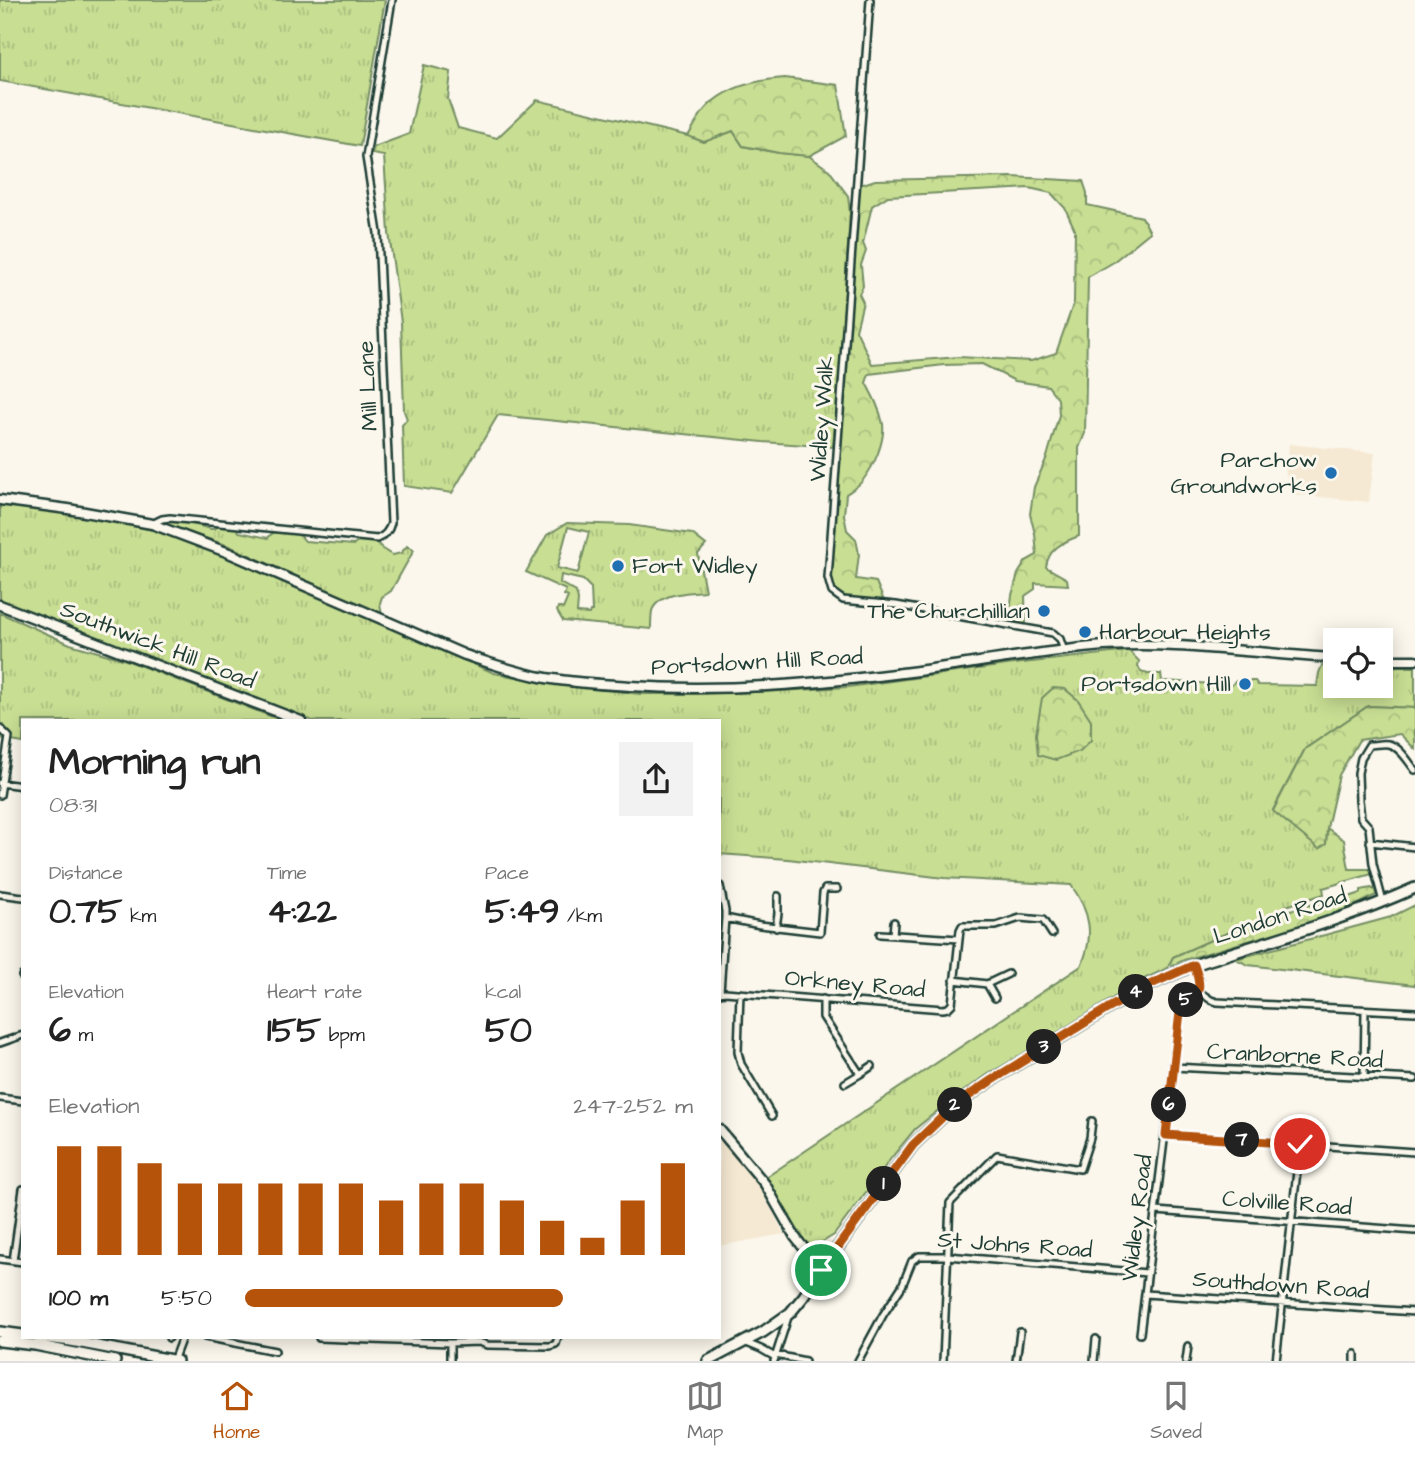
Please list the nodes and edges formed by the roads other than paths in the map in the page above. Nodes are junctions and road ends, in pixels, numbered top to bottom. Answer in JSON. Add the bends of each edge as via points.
{"nodes":[{"id":1,"x":392,"y":0,"type":"edge"},
{"id":2,"x":870,"y":0,"type":"edge"},
{"id":3,"x":0,"y":500,"type":"edge"},
{"id":4,"x":152,"y":524,"type":"junction"},
{"id":5,"x":0,"y":605,"type":"edge"},
{"id":6,"x":1064,"y":651,"type":"junction"},
{"id":7,"x":1323,"y":657,"type":"edge"},
{"id":8,"x":1393,"y":660,"type":"edge"},
{"id":9,"x":1415,"y":660,"type":"edge"},
{"id":10,"x":296,"y":719,"type":"edge"},
{"id":11,"x":0,"y":728,"type":"edge"},
{"id":12,"x":1415,"y":770,"type":"edge"},
{"id":13,"x":1,"y":783,"type":"edge"},
{"id":14,"x":21,"y":786,"type":"edge"},
{"id":15,"x":0,"y":795,"type":"edge"},
{"id":16,"x":1370,"y":842,"type":"junction"},
{"id":17,"x":1415,"y":847,"type":"edge"},
{"id":18,"x":1415,"y":888,"type":"edge"},
{"id":19,"x":837,"y":889,"type":"dead end"},
{"id":20,"x":721,"y":891,"type":"edge"},
{"id":21,"x":0,"y":894,"type":"edge"},
{"id":22,"x":778,"y":896,"type":"dead end"},
{"id":23,"x":21,"y":898,"type":"edge"},
{"id":24,"x":1383,"y":902,"type":"junction"},
{"id":25,"x":725,"y":918,"type":"junction"},
{"id":26,"x":894,"y":922,"type":"dead end"},
{"id":27,"x":776,"y":928,"type":"junction"},
{"id":28,"x":880,"y":934,"type":"dead end"},
{"id":29,"x":1052,"y":934,"type":"dead end"},
{"id":30,"x":893,"y":935,"type":"junction"},
{"id":31,"x":959,"y":939,"type":"junction"},
{"id":32,"x":721,"y":952,"type":"edge"},
{"id":33,"x":1194,"y":965,"type":"junction"},
{"id":34,"x":1008,"y":974,"type":"dead end"},
{"id":35,"x":954,"y":980,"type":"junction"},
{"id":36,"x":987,"y":984,"type":"junction"},
{"id":37,"x":1198,"y":991,"type":"junction"},
{"id":38,"x":721,"y":993,"type":"edge"},
{"id":39,"x":740,"y":993,"type":"junction"},
{"id":40,"x":995,"y":998,"type":"dead end"},
{"id":41,"x":823,"y":999,"type":"junction"},
{"id":42,"x":1365,"y":1010,"type":"junction"},
{"id":43,"x":1415,"y":1012,"type":"edge"},
{"id":44,"x":21,"y":1036,"type":"edge"},
{"id":45,"x":0,"y":1043,"type":"edge"},
{"id":46,"x":872,"y":1066,"type":"dead end"},
{"id":47,"x":1174,"y":1067,"type":"junction"},
{"id":48,"x":860,"y":1074,"type":"junction"},
{"id":49,"x":1364,"y":1077,"type":"junction"},
{"id":50,"x":1415,"y":1079,"type":"edge"},
{"id":51,"x":845,"y":1083,"type":"dead end"},
{"id":52,"x":757,"y":1092,"type":"junction"},
{"id":53,"x":748,"y":1097,"type":"dead end"},
{"id":54,"x":0,"y":1098,"type":"edge"},
{"id":55,"x":21,"y":1101,"type":"edge"},
{"id":56,"x":772,"y":1116,"type":"dead end"},
{"id":57,"x":1092,"y":1121,"type":"dead end"},
{"id":58,"x":721,"y":1131,"type":"edge"},
{"id":59,"x":1166,"y":1135,"type":"junction"},
{"id":60,"x":1300,"y":1144,"type":"junction"},
{"id":61,"x":1415,"y":1152,"type":"edge"},
{"id":62,"x":21,"y":1203,"type":"edge"},
{"id":63,"x":1156,"y":1211,"type":"junction"},
{"id":64,"x":1292,"y":1221,"type":"junction"},
{"id":65,"x":1415,"y":1231,"type":"edge"},
{"id":66,"x":948,"y":1256,"type":"junction"},
{"id":67,"x":0,"y":1259,"type":"edge"},
{"id":68,"x":13,"y":1261,"type":"junction"},
{"id":69,"x":21,"y":1262,"type":"edge"},
{"id":70,"x":824,"y":1266,"type":"junction"},
{"id":71,"x":1147,"y":1273,"type":"junction"},
{"id":72,"x":1145,"y":1294,"type":"junction"},
{"id":73,"x":1283,"y":1303,"type":"junction"},
{"id":74,"x":1415,"y":1312,"type":"edge"},
{"id":75,"x":790,"y":1313,"type":"junction"},
{"id":76,"x":0,"y":1332,"type":"edge"},
{"id":77,"x":1020,"y":1332,"type":"dead end"},
{"id":78,"x":1140,"y":1334,"type":"dead end"},
{"id":79,"x":21,"y":1335,"type":"edge"},
{"id":80,"x":55,"y":1339,"type":"edge"},
{"id":81,"x":181,"y":1339,"type":"edge"},
{"id":82,"x":215,"y":1339,"type":"edge"},
{"id":83,"x":345,"y":1339,"type":"edge"},
{"id":84,"x":557,"y":1339,"type":"edge"},
{"id":85,"x":1096,"y":1339,"type":"dead end"},
{"id":86,"x":0,"y":1342,"type":"edge"},
{"id":87,"x":743,"y":1342,"type":"junction"},
{"id":88,"x":450,"y":1343,"type":"junction"},
{"id":89,"x":1188,"y":1346,"type":"dead end"},
{"id":90,"x":275,"y":1351,"type":"dead end"},
{"id":91,"x":1355,"y":1354,"type":"dead end"},
{"id":92,"x":775,"y":1358,"type":"edge"},
{"id":93,"x":116,"y":1361,"type":"edge"},
{"id":94,"x":174,"y":1361,"type":"edge"},
{"id":95,"x":450,"y":1361,"type":"edge"},
{"id":96,"x":708,"y":1361,"type":"edge"},
{"id":97,"x":805,"y":1361,"type":"edge"},
{"id":98,"x":858,"y":1361,"type":"edge"},
{"id":99,"x":943,"y":1361,"type":"edge"},
{"id":100,"x":1016,"y":1361,"type":"edge"},
{"id":101,"x":1094,"y":1361,"type":"edge"},
{"id":102,"x":1186,"y":1361,"type":"edge"},
{"id":103,"x":1276,"y":1361,"type":"edge"},
{"id":104,"x":1354,"y":1361,"type":"edge"}],
"edges":[{"from":1,"to":4,"type":"street","name":"Mill Lane","via":[[366,157],[378,233],[390,528],[377,539],[170,518]]},
{"from":2,"to":6,"type":"street","name":"Widley Walk","via":[[829,585],[842,600],[1053,633]]},
{"from":3,"to":4,"type":"main road","name":"Portsdown Hill Road"},
{"from":4,"to":6,"type":"main road","name":"Portsdown Hill Road","via":[[465,655],[541,677],[670,688],[808,684]]},
{"from":5,"to":10,"type":"main road","name":"Southwick Hill Road"},
{"from":6,"to":7,"type":"main road","name":"Portsdown Hill Road","via":[[1137,645]]},
{"from":8,"to":9,"type":"main road"},
{"from":11,"to":13,"type":"street","via":[[9,737]]},
{"from":12,"to":16,"type":"street","via":[[1387,744],[1369,746],[1361,758],[1360,809]]},
{"from":13,"to":14,"type":"street"},
{"from":13,"to":15,"type":"street"},
{"from":16,"to":17,"type":"street"},
{"from":16,"to":24,"type":"street"},
{"from":18,"to":24,"type":"main road","name":"London Road"},
{"from":19,"to":27,"type":"street","via":[[823,893],[820,932]]},
{"from":20,"to":25,"type":"street"},
{"from":21,"to":23,"type":"street"},
{"from":22,"to":27,"type":"street"},
{"from":24,"to":33,"type":"main road","name":"London Road"},
{"from":25,"to":27,"type":"street"},
{"from":25,"to":32,"type":"street"},
{"from":26,"to":30,"type":"street"},
{"from":28,"to":30,"type":"street"},
{"from":29,"to":31,"type":"street","via":[[1044,916],[996,926],[962,926]]},
{"from":30,"to":31,"type":"street"},
{"from":31,"to":35,"type":"street","name":"Orkney Road"},
{"from":33,"to":37,"type":"street"},
{"from":33,"to":70,"type":"main road","name":"London Road","via":[[1107,1009],[954,1106],[913,1145]]},
{"from":34,"to":36,"type":"street"},
{"from":35,"to":36,"type":"street"},
{"from":35,"to":41,"type":"street","name":"Orkney Road","via":[[952,1004],[943,1009]]},
{"from":36,"to":40,"type":"street"},
{"from":37,"to":42,"type":"street","via":[[1217,1002]]},
{"from":37,"to":47,"type":"street","name":"Widley Road","via":[[1180,1012]]},
{"from":38,"to":39,"type":"street","name":"Orkney Road"},
{"from":39,"to":41,"type":"street","name":"Orkney Road"},
{"from":39,"to":52,"type":"street","via":[[738,1052]]},
{"from":41,"to":48,"type":"street","via":[[823,1017]]},
{"from":42,"to":43,"type":"street"},
{"from":42,"to":49,"type":"street"},
{"from":44,"to":45,"type":"street"},
{"from":46,"to":48,"type":"street"},
{"from":47,"to":49,"type":"street","name":"Cranborne Road"},
{"from":47,"to":59,"type":"street","name":"Widley Road"},
{"from":48,"to":51,"type":"street"},
{"from":49,"to":50,"type":"street","name":"Cranborne Road"},
{"from":52,"to":53,"type":"street"},
{"from":52,"to":56,"type":"street"},
{"from":54,"to":55,"type":"street"},
{"from":57,"to":66,"type":"street","via":[[1080,1169],[996,1155],[950,1203]]},
{"from":58,"to":70,"type":"main road","via":[[765,1184],[795,1237]]},
{"from":59,"to":60,"type":"street"},
{"from":59,"to":63,"type":"street","name":"Widley Road"},
{"from":60,"to":61,"type":"street"},
{"from":60,"to":64,"type":"street"},
{"from":62,"to":68,"type":"street"},
{"from":63,"to":64,"type":"street","name":"Colville Road"},
{"from":63,"to":71,"type":"street","name":"Widley Road"},
{"from":64,"to":65,"type":"street","name":"Colville Road"},
{"from":64,"to":73,"type":"street"},
{"from":66,"to":71,"type":"street","name":"St Johns Road"},
{"from":66,"to":98,"type":"street","name":"St Johns Road","via":[[915,1258]]},
{"from":66,"to":99,"type":"street"},
{"from":67,"to":68,"type":"street"},
{"from":68,"to":69,"type":"street"},
{"from":70,"to":75,"type":"main road","name":"London Road"},
{"from":71,"to":72,"type":"street","name":"Widley Road"},
{"from":72,"to":73,"type":"street","name":"Southdown Road"},
{"from":72,"to":78,"type":"street","name":"Widley Road"},
{"from":73,"to":74,"type":"street","name":"Southdown Road"},
{"from":73,"to":103,"type":"street"},
{"from":75,"to":87,"type":"main road","name":"London Road"},
{"from":75,"to":92,"type":"street"},
{"from":76,"to":79,"type":"main road"},
{"from":77,"to":100,"type":"street"},
{"from":80,"to":94,"type":"main road"},
{"from":81,"to":94,"type":"street"},
{"from":82,"to":90,"type":"street"},
{"from":83,"to":88,"type":"street"},
{"from":84,"to":88,"type":"street","via":[[550,1346]]},
{"from":85,"to":101,"type":"street"},
{"from":86,"to":93,"type":"main road"},
{"from":87,"to":92,"type":"street"},
{"from":87,"to":96,"type":"main road","name":"London Road"},
{"from":88,"to":95,"type":"street"},
{"from":89,"to":102,"type":"street"},
{"from":91,"to":104,"type":"street"},
{"from":92,"to":97,"type":"street"}]}
